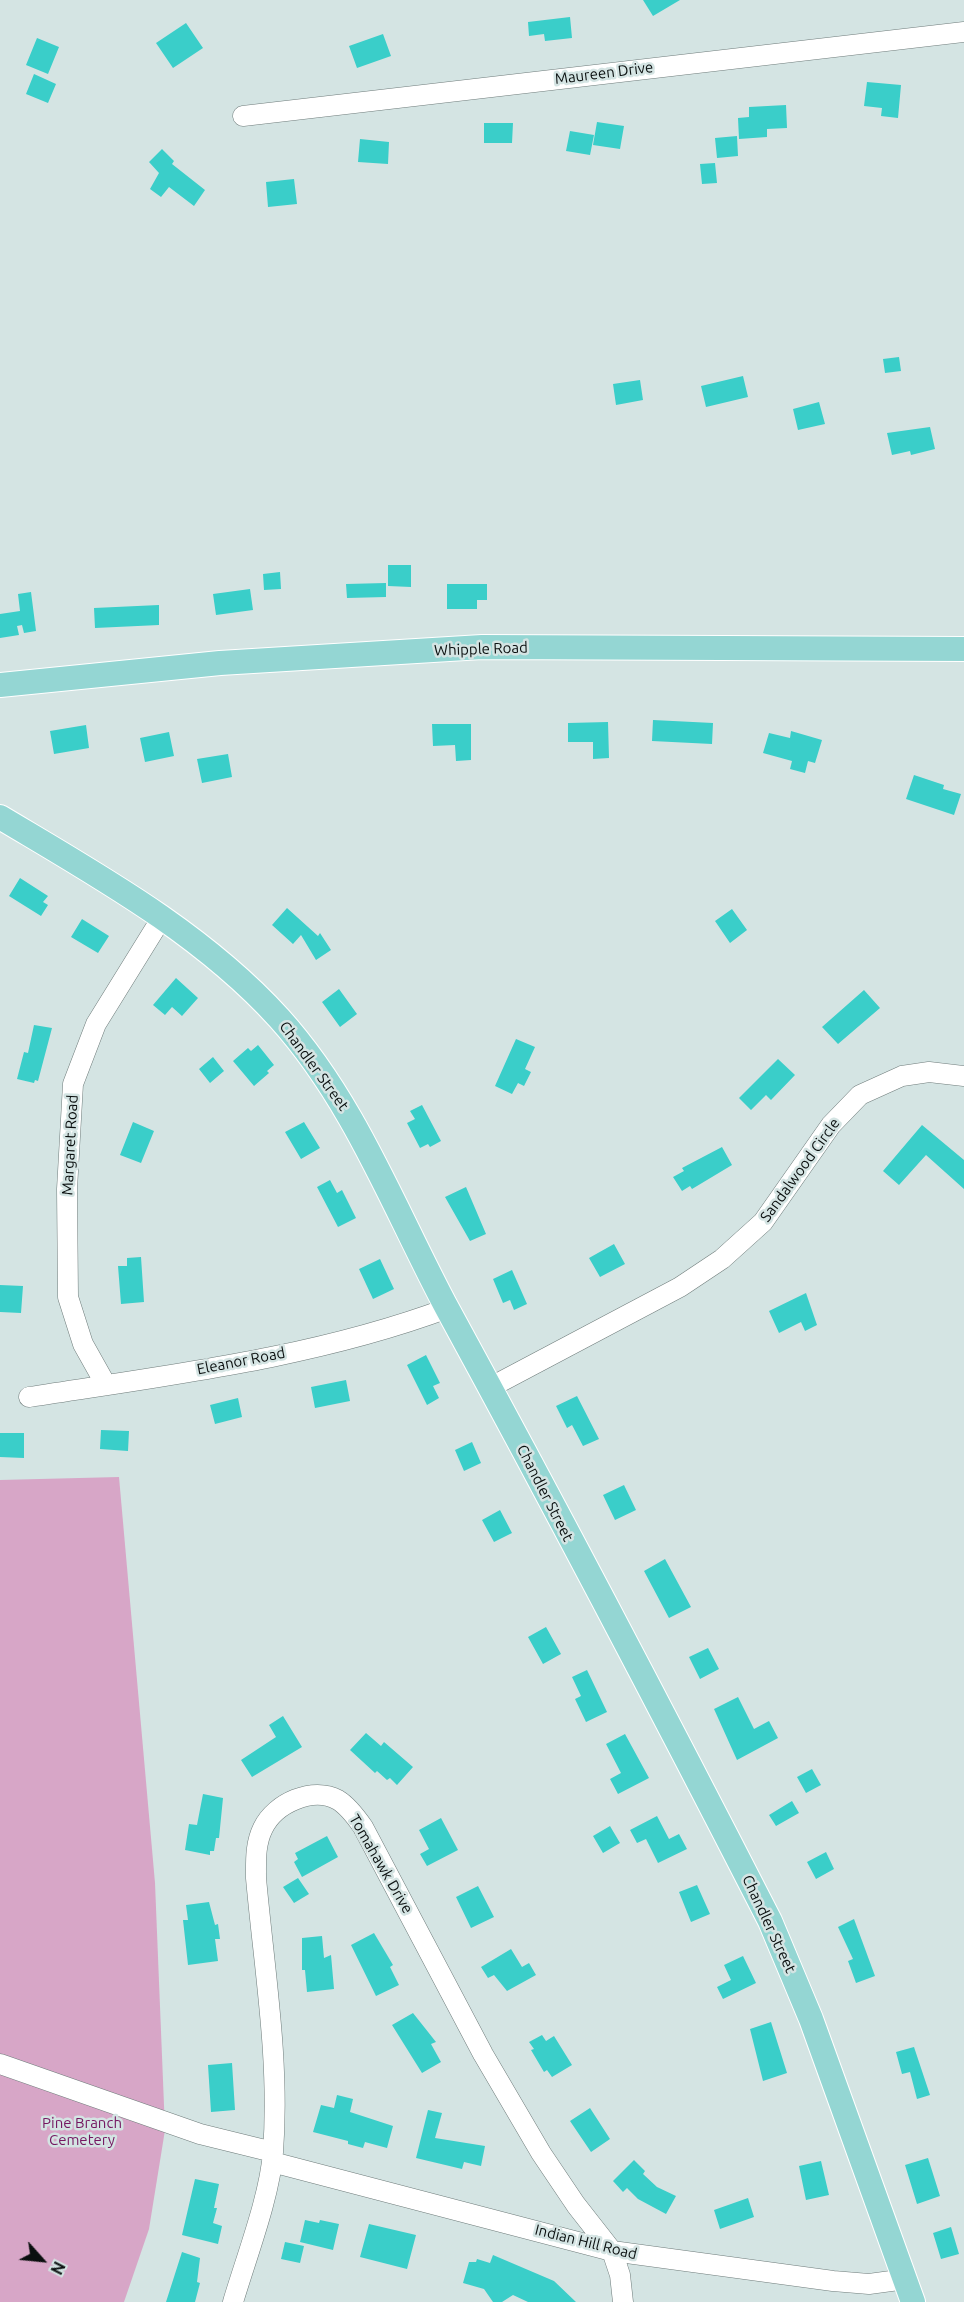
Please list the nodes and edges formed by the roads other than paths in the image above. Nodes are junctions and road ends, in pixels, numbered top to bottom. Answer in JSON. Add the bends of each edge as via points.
{"nodes":[{"id":1,"x":964,"y":32,"type":"edge"},
{"id":2,"x":243,"y":116,"type":"dead end"},
{"id":3,"x":964,"y":649,"type":"edge"},
{"id":4,"x":0,"y":685,"type":"edge"},
{"id":5,"x":0,"y":817,"type":"edge"},
{"id":6,"x":161,"y":919,"type":"junction"},
{"id":7,"x":964,"y":1076,"type":"edge"},
{"id":8,"x":448,"y":1308,"type":"junction"},
{"id":9,"x":106,"y":1385,"type":"junction"},
{"id":10,"x":491,"y":1387,"type":"junction"},
{"id":11,"x":29,"y":1397,"type":"dead end"},
{"id":12,"x":0,"y":2064,"type":"edge"},
{"id":13,"x":273,"y":2157,"type":"junction"},
{"id":14,"x":612,"y":2251,"type":"junction"},
{"id":15,"x":906,"y":2279,"type":"junction"},
{"id":16,"x":233,"y":2302,"type":"edge"},
{"id":17,"x":623,"y":2302,"type":"edge"},
{"id":18,"x":913,"y":2302,"type":"edge"}],
"edges":[{"from":1,"to":2,"type":"street","name":"Maureen Drive"},
{"from":3,"to":4,"type":"main road","name":"Whipple Road","via":[[482,647],[220,663]]},
{"from":5,"to":6,"type":"main road","name":"Chandler Street"},
{"from":6,"to":8,"type":"main road","name":"Chandler Street","via":[[200,945],[251,989],[318,1067],[352,1120]]},
{"from":6,"to":9,"type":"street","name":"Margaret Road","via":[[96,1024],[73,1084],[67,1189],[68,1298],[83,1344]]},
{"from":7,"to":10,"type":"street","name":"Sandalwood Circle","via":[[929,1072],[902,1076],[860,1095],[831,1125],[763,1222],[722,1259],[680,1287]]},
{"from":8,"to":9,"type":"street","name":"Eleanor Road","via":[[359,1338]]},
{"from":8,"to":10,"type":"main road","name":"Chandler Street"},
{"from":9,"to":11,"type":"street","name":"Eleanor Road"},
{"from":10,"to":15,"type":"main road","name":"Chandler Street","via":[[770,1921],[811,2019]]},
{"from":12,"to":13,"type":"street","name":"Indian Hill Road"},
{"from":13,"to":14,"type":"street","name":"Indian Hill Road"},
{"from":13,"to":14,"type":"street","name":"Tomahawk Drive","via":[[273,2076],[256,1850],[263,1827],[276,1810],[320,1794],[341,1802],[363,1827],[483,2054],[541,2153]]},
{"from":13,"to":16,"type":"street","name":"Tomahawk Drive"},
{"from":14,"to":15,"type":"street","name":"Indian Hill Road","via":[[845,2282],[869,2284]]},
{"from":14,"to":17,"type":"street","name":"Tomahawk Drive"},
{"from":15,"to":18,"type":"main road","name":"Chandler Street"}]}
